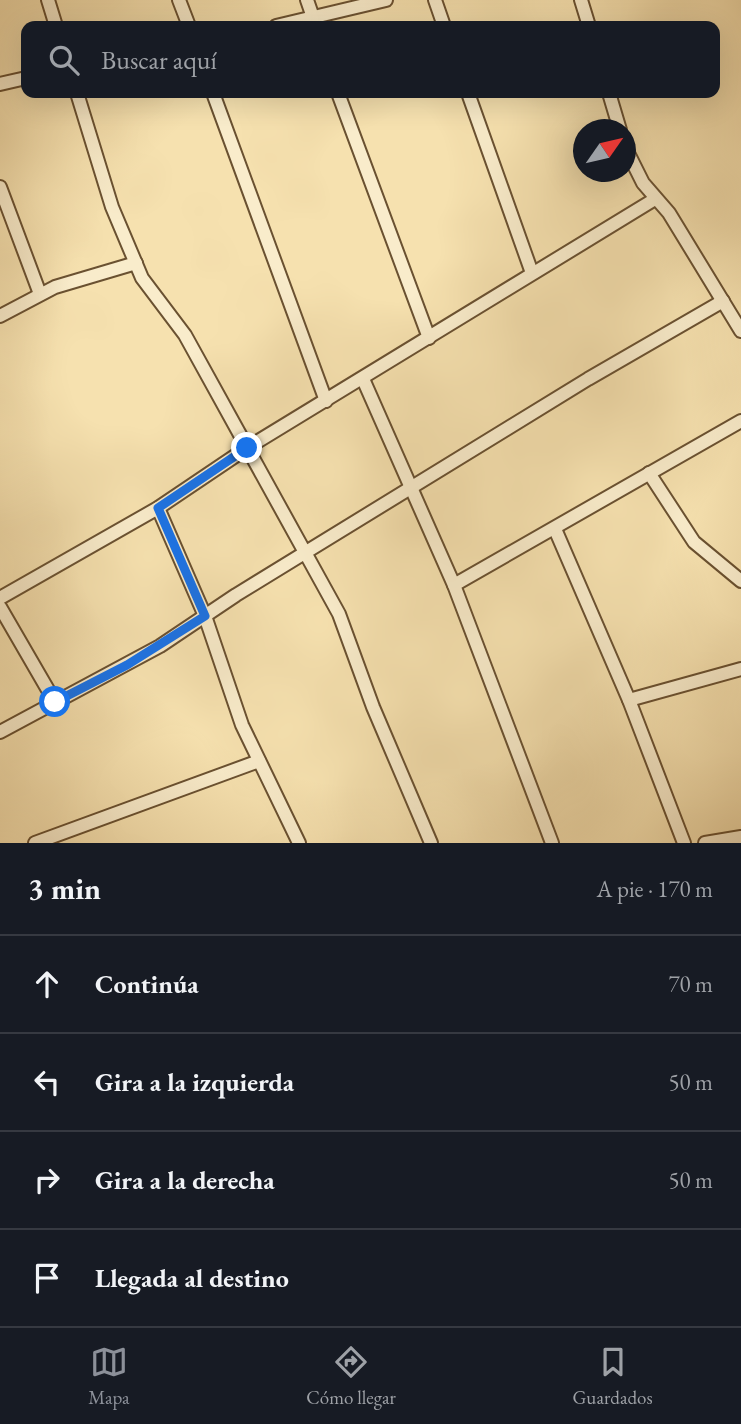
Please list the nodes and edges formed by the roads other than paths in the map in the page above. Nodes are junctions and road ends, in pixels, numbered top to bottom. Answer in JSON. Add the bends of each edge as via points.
{"nodes":[{"id":1,"x":48,"y":0,"type":"edge"},
{"id":2,"x":179,"y":0,"type":"edge"},
{"id":3,"x":307,"y":0,"type":"edge"},
{"id":4,"x":386,"y":0,"type":"edge"},
{"id":5,"x":435,"y":0,"type":"edge"},
{"id":6,"x":582,"y":0,"type":"edge"},
{"id":7,"x":54,"y":21,"type":"edge"},
{"id":8,"x":187,"y":21,"type":"edge"},
{"id":9,"x":314,"y":21,"type":"edge"},
{"id":10,"x":317,"y":21,"type":"edge"},
{"id":11,"x":442,"y":21,"type":"edge"},
{"id":12,"x":588,"y":21,"type":"edge"},
{"id":13,"x":21,"y":79,"type":"edge"},
{"id":14,"x":0,"y":84,"type":"edge"},
{"id":15,"x":79,"y":98,"type":"edge"},
{"id":16,"x":215,"y":98,"type":"edge"},
{"id":17,"x":340,"y":98,"type":"edge"},
{"id":18,"x":470,"y":98,"type":"edge"},
{"id":19,"x":610,"y":98,"type":"edge"},
{"id":20,"x":617,"y":119,"type":"edge"},
{"id":21,"x":636,"y":170,"type":"edge"},
{"id":22,"x":0,"y":187,"type":"edge"},
{"id":23,"x":655,"y":199,"type":"junction"},
{"id":24,"x":136,"y":263,"type":"junction"},
{"id":25,"x":532,"y":274,"type":"junction"},
{"id":26,"x":40,"y":294,"type":"junction"},
{"id":27,"x":723,"y":301,"type":"junction"},
{"id":28,"x":0,"y":316,"type":"edge"},
{"id":29,"x":741,"y":331,"type":"edge"},
{"id":30,"x":429,"y":338,"type":"junction"},
{"id":31,"x":363,"y":379,"type":"junction"},
{"id":32,"x":327,"y":401,"type":"junction"},
{"id":33,"x":741,"y":421,"type":"edge"},
{"id":34,"x":247,"y":448,"type":"junction"},
{"id":35,"x":649,"y":473,"type":"junction"},
{"id":36,"x":413,"y":487,"type":"junction"},
{"id":37,"x":158,"y":508,"type":"junction"},
{"id":38,"x":555,"y":529,"type":"junction"},
{"id":39,"x":307,"y":552,"type":"junction"},
{"id":40,"x":741,"y":581,"type":"edge"},
{"id":41,"x":454,"y":585,"type":"junction"},
{"id":42,"x":0,"y":598,"type":"edge"},
{"id":43,"x":0,"y":607,"type":"edge"},
{"id":44,"x":205,"y":616,"type":"junction"},
{"id":45,"x":741,"y":669,"type":"edge"},
{"id":46,"x":629,"y":700,"type":"junction"},
{"id":47,"x":55,"y":702,"type":"junction"},
{"id":48,"x":0,"y":732,"type":"edge"},
{"id":49,"x":259,"y":761,"type":"junction"},
{"id":50,"x":741,"y":837,"type":"edge"},
{"id":51,"x":35,"y":843,"type":"edge"},
{"id":52,"x":299,"y":843,"type":"edge"},
{"id":53,"x":431,"y":843,"type":"edge"},
{"id":54,"x":552,"y":843,"type":"edge"},
{"id":55,"x":684,"y":843,"type":"edge"},
{"id":56,"x":705,"y":843,"type":"edge"}],
"edges":[{"from":1,"to":7,"type":"street"},
{"from":2,"to":8,"type":"street"},
{"from":3,"to":9,"type":"street"},
{"from":4,"to":10,"type":"street"},
{"from":5,"to":11,"type":"street"},
{"from":6,"to":12,"type":"street"},
{"from":13,"to":14,"type":"street"},
{"from":15,"to":24,"type":"street","via":[[112,207]]},
{"from":16,"to":32,"type":"street"},
{"from":17,"to":30,"type":"street"},
{"from":18,"to":25,"type":"street"},
{"from":19,"to":20,"type":"street"},
{"from":21,"to":23,"type":"street"},
{"from":22,"to":26,"type":"street"},
{"from":23,"to":25,"type":"street"},
{"from":23,"to":27,"type":"street","via":[[669,213]]},
{"from":24,"to":26,"type":"street"},
{"from":24,"to":34,"type":"street","via":[[185,335]]},
{"from":25,"to":30,"type":"street"},
{"from":26,"to":28,"type":"street"},
{"from":27,"to":29,"type":"street"},
{"from":27,"to":36,"type":"street"},
{"from":30,"to":31,"type":"street"},
{"from":31,"to":32,"type":"street"},
{"from":31,"to":36,"type":"street"},
{"from":32,"to":34,"type":"street"},
{"from":33,"to":35,"type":"street"},
{"from":34,"to":37,"type":"street"},
{"from":34,"to":39,"type":"street"},
{"from":35,"to":38,"type":"street"},
{"from":35,"to":40,"type":"street","via":[[694,542]]},
{"from":36,"to":39,"type":"street"},
{"from":36,"to":41,"type":"street"},
{"from":37,"to":42,"type":"street"},
{"from":37,"to":44,"type":"street"},
{"from":38,"to":41,"type":"street"},
{"from":38,"to":46,"type":"street"},
{"from":39,"to":44,"type":"street"},
{"from":39,"to":53,"type":"street","via":[[339,614]]},
{"from":41,"to":54,"type":"street"},
{"from":43,"to":47,"type":"street"},
{"from":44,"to":47,"type":"street","via":[[127,665]]},
{"from":44,"to":49,"type":"street"},
{"from":45,"to":46,"type":"street"},
{"from":46,"to":55,"type":"street"},
{"from":47,"to":48,"type":"street"},
{"from":49,"to":51,"type":"street"},
{"from":49,"to":52,"type":"street"},
{"from":50,"to":56,"type":"street"}]}
